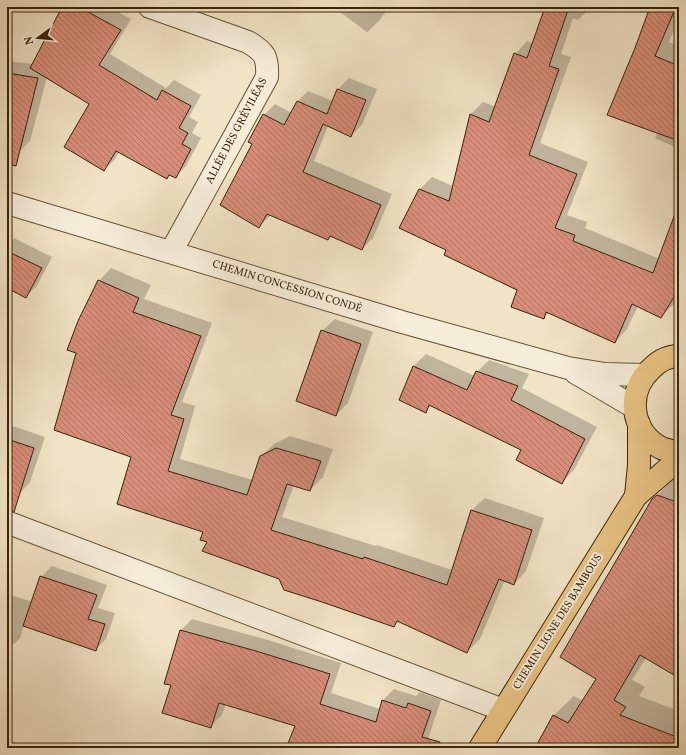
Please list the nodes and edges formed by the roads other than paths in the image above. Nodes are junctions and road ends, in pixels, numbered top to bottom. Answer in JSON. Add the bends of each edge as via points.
{"nodes":[{"id":1,"x":150,"y":7,"type":"edge"},
{"id":2,"x":7,"y":203,"type":"edge"},
{"id":3,"x":171,"y":252,"type":"junction"},
{"id":4,"x":677,"y":355,"type":"edge"},
{"id":5,"x":568,"y":368,"type":"junction"},
{"id":6,"x":644,"y":375,"type":"junction"},
{"id":7,"x":637,"y":416,"type":"junction"},
{"id":8,"x":679,"y":453,"type":"edge"},
{"id":9,"x":679,"y":459,"type":"edge"},
{"id":10,"x":636,"y":496,"type":"junction"},
{"id":11,"x":9,"y":522,"type":"dead end"},
{"id":12,"x":503,"y":710,"type":"junction"},
{"id":13,"x":480,"y":748,"type":"edge"}],
"edges":[{"from":1,"to":3,"type":"street","name":"ALLÉE DES GRÉVILÉAS","via":[[248,42],[265,55],[268,66],[267,77]]},
{"from":2,"to":3,"type":"street","name":"CHEMIN CONCESSION CONDÉ"},
{"from":3,"to":5,"type":"street","name":"CHEMIN CONCESSION CONDÉ","via":[[402,322]]},
{"from":4,"to":6,"type":"main road","via":[[657,363]]},
{"from":5,"to":6,"type":"street","name":"CHEMIN CONCESSION CONDÉ","via":[[605,374]]},
{"from":5,"to":7,"type":"street","name":"CHEMIN CONCESSION CONDÉ"},
{"from":6,"to":7,"type":"main road","name":"CHEMIN LIGNE DES BAMBOUS","via":[[636,391]]},
{"from":7,"to":8,"type":"main road","via":[[648,438],[662,448]]},
{"from":7,"to":10,"type":"main road","name":"CHEMIN LIGNE DES BAMBOUS","via":[[639,465]]},
{"from":9,"to":10,"type":"main road","name":"CHEMIN LIGNE DES BAMBOUS"},
{"from":10,"to":12,"type":"main road","name":"CHEMIN LIGNE DES BAMBOUS"},
{"from":11,"to":12,"type":"street"},
{"from":12,"to":13,"type":"main road","name":"CHEMIN LIGNE DES BAMBOUS"}]}
